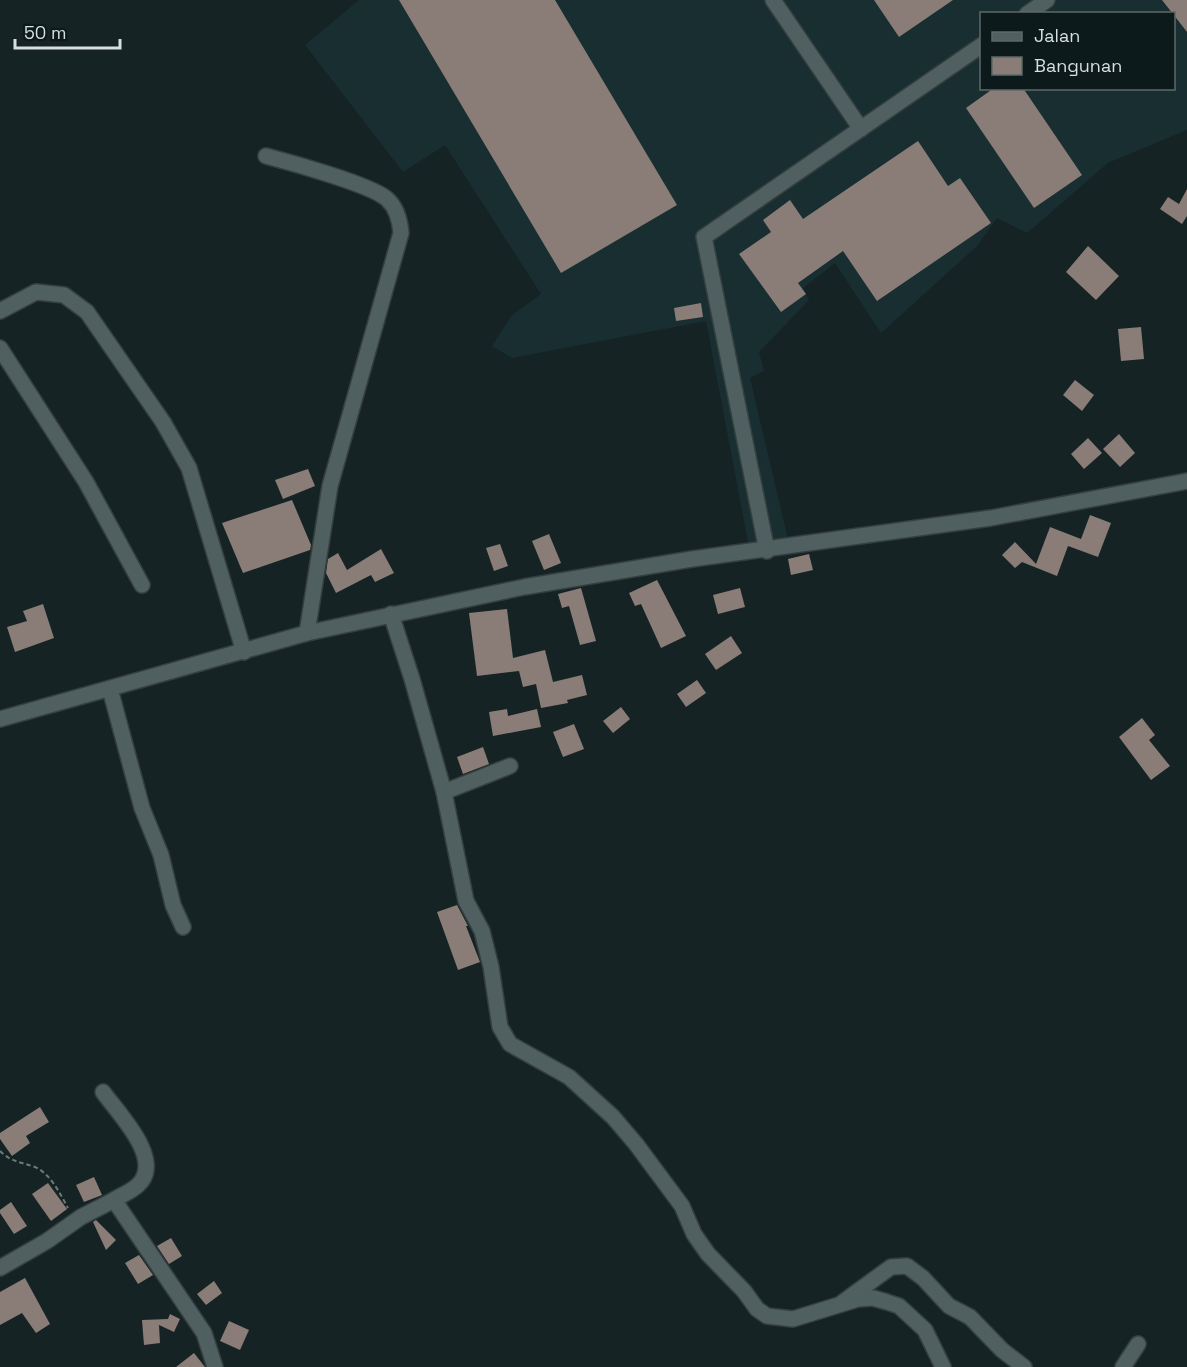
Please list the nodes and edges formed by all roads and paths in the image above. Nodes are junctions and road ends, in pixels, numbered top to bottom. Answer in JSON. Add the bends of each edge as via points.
{"nodes":[{"id":1,"x":773,"y":0,"type":"edge"},
{"id":2,"x":1047,"y":0,"type":"edge"},
{"id":3,"x":1030,"y":12,"type":"edge"},
{"id":4,"x":980,"y":46,"type":"edge"},
{"id":5,"x":861,"y":129,"type":"junction"},
{"id":6,"x":266,"y":156,"type":"dead end"},
{"id":7,"x":0,"y":311,"type":"edge"},
{"id":8,"x":0,"y":348,"type":"edge"},
{"id":9,"x":1187,"y":481,"type":"edge"},
{"id":10,"x":767,"y":551,"type":"junction"},
{"id":11,"x":142,"y":585,"type":"dead end"},
{"id":12,"x":391,"y":614,"type":"junction"},
{"id":13,"x":307,"y":633,"type":"junction"},
{"id":14,"x":244,"y":652,"type":"junction"},
{"id":15,"x":110,"y":689,"type":"junction"},
{"id":16,"x":0,"y":719,"type":"edge"},
{"id":17,"x":510,"y":766,"type":"dead end"},
{"id":18,"x":444,"y":792,"type":"junction"},
{"id":19,"x":183,"y":927,"type":"dead end"},
{"id":20,"x":102,"y":1092,"type":"dead end"},
{"id":21,"x":0,"y":1151,"type":"edge"},
{"id":22,"x":114,"y":1200,"type":"junction"},
{"id":23,"x":75,"y":1220,"type":"junction"},
{"id":24,"x":0,"y":1268,"type":"edge"},
{"id":25,"x":841,"y":1304,"type":"junction"},
{"id":26,"x":1138,"y":1344,"type":"dead end"},
{"id":27,"x":216,"y":1367,"type":"edge"},
{"id":28,"x":943,"y":1367,"type":"edge"},
{"id":29,"x":1024,"y":1367,"type":"edge"},
{"id":30,"x":1123,"y":1367,"type":"edge"}],
"edges":[{"from":1,"to":5,"type":"street"},
{"from":2,"to":3,"type":"street"},
{"from":4,"to":5,"type":"street"},
{"from":5,"to":10,"type":"street","via":[[704,237]]},
{"from":6,"to":13,"type":"street","via":[[307,166],[385,196],[397,215],[401,233],[330,486]]},
{"from":7,"to":14,"type":"street","via":[[36,292],[64,295],[87,312],[163,422],[189,468]]},
{"from":8,"to":11,"type":"street","via":[[86,482]]},
{"from":9,"to":10,"type":"street","via":[[991,518]]},
{"from":10,"to":12,"type":"street","via":[[692,559],[524,587]]},
{"from":12,"to":13,"type":"street"},
{"from":12,"to":18,"type":"street"},
{"from":13,"to":14,"type":"street"},
{"from":14,"to":15,"type":"street"},
{"from":15,"to":16,"type":"street"},
{"from":15,"to":19,"type":"street","via":[[142,808]]},
{"from":17,"to":18,"type":"street"},
{"from":18,"to":25,"type":"street","via":[[463,891],[482,931],[500,1028],[510,1044],[569,1077],[613,1117],[682,1206],[708,1254],[758,1309],[767,1316],[793,1319]]},
{"from":20,"to":22,"type":"street","via":[[147,1156],[148,1167],[138,1185]]},
{"from":21,"to":23,"type":"path","via":[[12,1161],[44,1173],[55,1184]]},
{"from":22,"to":23,"type":"street"},
{"from":22,"to":27,"type":"street","via":[[204,1333]]},
{"from":23,"to":24,"type":"street"},
{"from":25,"to":28,"type":"street","via":[[873,1298],[899,1306],[925,1330]]},
{"from":25,"to":29,"type":"street","via":[[891,1267],[907,1266]]},
{"from":26,"to":30,"type":"street"}]}
